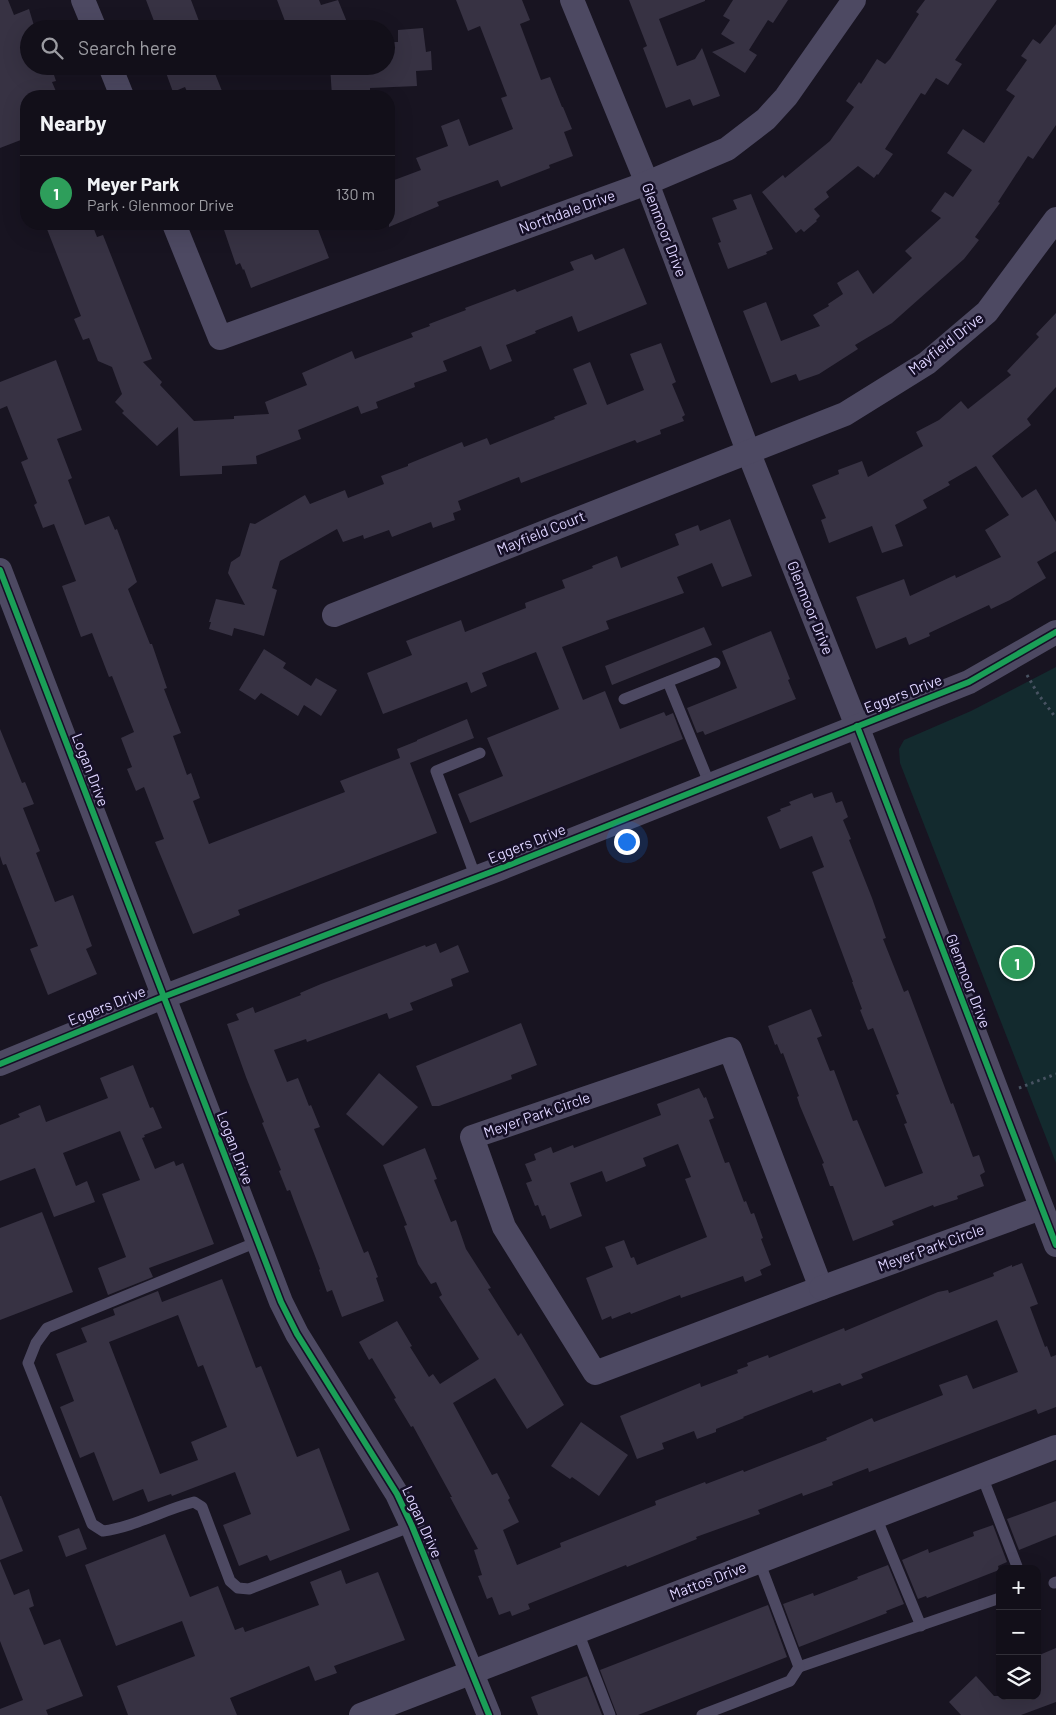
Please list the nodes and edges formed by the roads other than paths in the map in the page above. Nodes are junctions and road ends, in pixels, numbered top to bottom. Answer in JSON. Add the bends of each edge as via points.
{"nodes":[{"id":1,"x":83,"y":0,"type":"edge"},
{"id":2,"x":572,"y":0,"type":"edge"},
{"id":3,"x":854,"y":0,"type":"edge"},
{"id":4,"x":91,"y":20,"type":"edge"},
{"id":5,"x":114,"y":75,"type":"edge"},
{"id":6,"x":120,"y":90,"type":"edge"},
{"id":7,"x":647,"y":183,"type":"junction"},
{"id":8,"x":1056,"y":219,"type":"edge"},
{"id":9,"x":176,"y":230,"type":"edge"},
{"id":10,"x":748,"y":451,"type":"junction"},
{"id":11,"x":0,"y":570,"type":"edge"},
{"id":12,"x":334,"y":615,"type":"dead end"},
{"id":13,"x":1056,"y":632,"type":"edge"},
{"id":14,"x":715,"y":663,"type":"dead end"},
{"id":15,"x":668,"y":682,"type":"junction"},
{"id":16,"x":624,"y":699,"type":"dead end"},
{"id":17,"x":857,"y":726,"type":"junction"},
{"id":18,"x":480,"y":753,"type":"dead end"},
{"id":19,"x":710,"y":785,"type":"junction"},
{"id":20,"x":476,"y":878,"type":"junction"},
{"id":21,"x":163,"y":997,"type":"junction"},
{"id":22,"x":0,"y":1064,"type":"edge"},
{"id":23,"x":1041,"y":1208,"type":"junction"},
{"id":24,"x":257,"y":1242,"type":"junction"},
{"id":25,"x":1056,"y":1246,"type":"edge"},
{"id":26,"x":821,"y":1288,"type":"junction"},
{"id":27,"x":1056,"y":1447,"type":"edge"},
{"id":28,"x":982,"y":1476,"type":"junction"},
{"id":29,"x":876,"y":1516,"type":"junction"},
{"id":30,"x":412,"y":1526,"type":"junction"},
{"id":31,"x":759,"y":1561,"type":"junction"},
{"id":32,"x":1016,"y":1565,"type":"edge"},
{"id":33,"x":996,"y":1599,"type":"edge"},
{"id":34,"x":921,"y":1626,"type":"junction"},
{"id":35,"x":578,"y":1632,"type":"junction"},
{"id":36,"x":799,"y":1667,"type":"junction"},
{"id":37,"x":472,"y":1673,"type":"junction"},
{"id":38,"x":361,"y":1715,"type":"edge"},
{"id":39,"x":489,"y":1715,"type":"edge"},
{"id":40,"x":610,"y":1715,"type":"edge"},
{"id":41,"x":702,"y":1715,"type":"edge"}],
"edges":[{"from":1,"to":4,"type":"street"},
{"from":2,"to":7,"type":"street","name":"Glenmoor Drive"},
{"from":3,"to":7,"type":"street","name":"Northdale Drive","via":[[786,97],[766,119],[727,149]]},
{"from":5,"to":6,"type":"street"},
{"from":7,"to":9,"type":"street","name":"Northdale Drive","via":[[220,338]]},
{"from":7,"to":10,"type":"street","name":"Glenmoor Drive"},
{"from":8,"to":10,"type":"street","name":"Mayfield Drive","via":[[987,312],[927,363],[845,414]]},
{"from":10,"to":12,"type":"street","name":"Mayfield Court"},
{"from":10,"to":17,"type":"street","name":"Glenmoor Drive"},
{"from":11,"to":21,"type":"street","name":"Logan Drive"},
{"from":13,"to":17,"type":"street","name":"Eggers Drive","via":[[969,682]]},
{"from":14,"to":15,"type":"lane"},
{"from":15,"to":16,"type":"lane"},
{"from":15,"to":19,"type":"lane"},
{"from":17,"to":19,"type":"street","name":"Eggers Drive"},
{"from":17,"to":23,"type":"street","name":"Glenmoor Drive"},
{"from":18,"to":20,"type":"lane","via":[[436,771]]},
{"from":19,"to":20,"type":"street","name":"Eggers Drive"},
{"from":20,"to":21,"type":"street","name":"Eggers Drive"},
{"from":21,"to":22,"type":"street","name":"Eggers Drive"},
{"from":21,"to":24,"type":"street","name":"Logan Drive"},
{"from":23,"to":25,"type":"street","name":"Glenmoor Drive"},
{"from":23,"to":26,"type":"street","name":"Meyer Park Circle"},
{"from":24,"to":30,"type":"street","name":"Logan Drive","via":[[281,1302],[298,1334],[397,1494]]},
{"from":24,"to":30,"type":"lane","via":[[46,1328],[36,1343],[28,1363],[92,1524],[103,1531],[118,1529],[194,1502],[202,1507],[230,1581],[238,1588],[249,1589]]},
{"from":26,"to":26,"type":"street","name":"Meyer Park Circle","via":[[595,1373],[504,1227],[472,1137],[730,1050]]},
{"from":27,"to":28,"type":"street","name":"Mattos Drive"},
{"from":28,"to":29,"type":"street","name":"Mattos Drive"},
{"from":28,"to":32,"type":"lane"},
{"from":29,"to":31,"type":"street","name":"Mattos Drive"},
{"from":29,"to":34,"type":"lane"},
{"from":30,"to":37,"type":"street","name":"Logan Drive"},
{"from":31,"to":35,"type":"street","name":"Mattos Drive"},
{"from":31,"to":36,"type":"lane"},
{"from":33,"to":34,"type":"lane"},
{"from":34,"to":36,"type":"lane"},
{"from":35,"to":37,"type":"street","name":"Mattos Drive"},
{"from":35,"to":40,"type":"lane"},
{"from":36,"to":41,"type":"lane","via":[[790,1681]]},
{"from":37,"to":38,"type":"street","name":"Mattos Drive"},
{"from":37,"to":39,"type":"street","name":"Logan Drive"}]}
